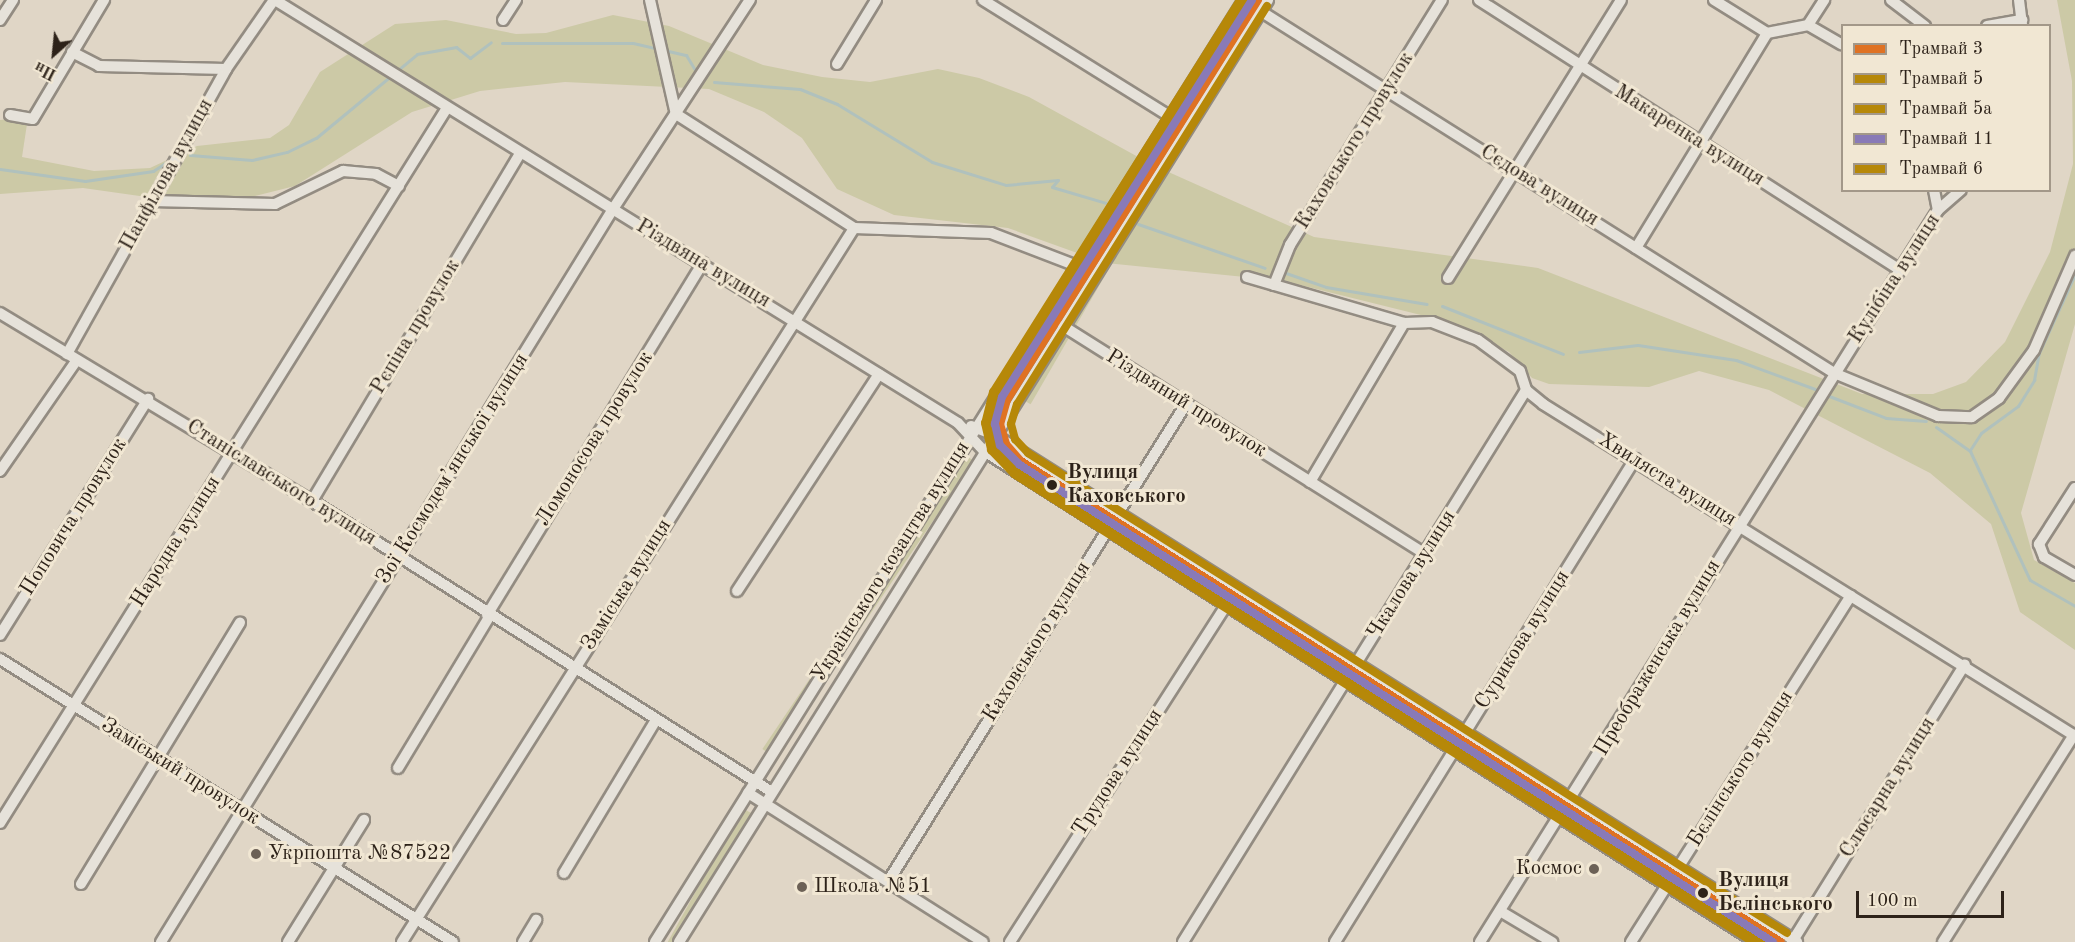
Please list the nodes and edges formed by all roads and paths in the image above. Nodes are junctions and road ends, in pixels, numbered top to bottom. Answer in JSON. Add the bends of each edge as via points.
{"nodes":[{"id":1,"x":12,"y":0,"type":"edge"},
{"id":2,"x":104,"y":0,"type":"edge"},
{"id":3,"x":275,"y":0,"type":"edge"},
{"id":4,"x":516,"y":0,"type":"edge"},
{"id":5,"x":650,"y":0,"type":"edge"},
{"id":6,"x":750,"y":0,"type":"edge"},
{"id":7,"x":876,"y":0,"type":"edge"},
{"id":8,"x":983,"y":0,"type":"edge"},
{"id":9,"x":1243,"y":0,"type":"edge"},
{"id":10,"x":1268,"y":0,"type":"edge"},
{"id":11,"x":1442,"y":0,"type":"edge"},
{"id":12,"x":1479,"y":0,"type":"edge"},
{"id":13,"x":1621,"y":0,"type":"edge"},
{"id":14,"x":1714,"y":0,"type":"edge"},
{"id":15,"x":1824,"y":0,"type":"edge"},
{"id":16,"x":1891,"y":0,"type":"edge"},
{"id":17,"x":2019,"y":0,"type":"edge"},
{"id":18,"x":1261,"y":11,"type":"junction"},
{"id":19,"x":0,"y":20,"type":"edge"},
{"id":20,"x":503,"y":20,"type":"dead end"},
{"id":21,"x":2022,"y":23,"type":"edge"},
{"id":22,"x":1808,"y":24,"type":"junction"},
{"id":23,"x":1922,"y":24,"type":"edge"},
{"id":24,"x":1767,"y":33,"type":"junction"},
{"id":25,"x":1841,"y":44,"type":"edge"},
{"id":26,"x":72,"y":52,"type":"junction"},
{"id":27,"x":837,"y":64,"type":"dead end"},
{"id":28,"x":1580,"y":67,"type":"junction"},
{"id":29,"x":226,"y":69,"type":"junction"},
{"id":30,"x":1387,"y":89,"type":"junction"},
{"id":31,"x":447,"y":108,"type":"junction"},
{"id":32,"x":676,"y":114,"type":"junction"},
{"id":33,"x":10,"y":115,"type":"dead end"},
{"id":34,"x":1171,"y":117,"type":"junction"},
{"id":35,"x":1698,"y":142,"type":"junction"},
{"id":36,"x":520,"y":153,"type":"junction"},
{"id":37,"x":1516,"y":172,"type":"junction"},
{"id":38,"x":399,"y":186,"type":"junction"},
{"id":39,"x":1934,"y":192,"type":"edge"},
{"id":40,"x":1958,"y":192,"type":"edge"},
{"id":41,"x":152,"y":201,"type":"junction"},
{"id":42,"x":613,"y":209,"type":"junction"},
{"id":43,"x":1938,"y":210,"type":"junction"},
{"id":44,"x":854,"y":228,"type":"junction"},
{"id":45,"x":1636,"y":248,"type":"junction"},
{"id":46,"x":2075,"y":256,"type":"edge"},
{"id":47,"x":704,"y":263,"type":"junction"},
{"id":48,"x":1077,"y":266,"type":"junction"},
{"id":49,"x":1900,"y":270,"type":"junction"},
{"id":50,"x":1247,"y":277,"type":"dead end"},
{"id":51,"x":1448,"y":278,"type":"dead end"},
{"id":52,"x":1274,"y":285,"type":"junction"},
{"id":53,"x":0,"y":313,"type":"edge"},
{"id":54,"x":794,"y":319,"type":"junction"},
{"id":55,"x":1404,"y":322,"type":"junction"},
{"id":56,"x":1063,"y":326,"type":"junction"},
{"id":57,"x":72,"y":357,"type":"junction"},
{"id":58,"x":1834,"y":373,"type":"junction"},
{"id":59,"x":879,"y":374,"type":"junction"},
{"id":60,"x":1526,"y":390,"type":"junction"},
{"id":61,"x":148,"y":399,"type":"junction"},
{"id":62,"x":1186,"y":404,"type":"junction"},
{"id":63,"x":958,"y":423,"type":"junction"},
{"id":64,"x":976,"y":426,"type":"junction"},
{"id":65,"x":995,"y":435,"type":"junction"},
{"id":66,"x":969,"y":437,"type":"junction"},
{"id":67,"x":984,"y":451,"type":"junction"},
{"id":68,"x":233,"y":452,"type":"junction"},
{"id":69,"x":1635,"y":459,"type":"junction"},
{"id":70,"x":0,"y":471,"type":"edge"},
{"id":71,"x":1310,"y":482,"type":"junction"},
{"id":72,"x":2075,"y":488,"type":"edge"},
{"id":73,"x":312,"y":501,"type":"junction"},
{"id":74,"x":1117,"y":512,"type":"junction"},
{"id":75,"x":1739,"y":525,"type":"junction"},
{"id":76,"x":1107,"y":529,"type":"junction"},
{"id":77,"x":1425,"y":554,"type":"junction"},
{"id":78,"x":399,"y":558,"type":"junction"},
{"id":79,"x":2075,"y":575,"type":"edge"},
{"id":80,"x":737,"y":591,"type":"dead end"},
{"id":81,"x":1851,"y":596,"type":"junction"},
{"id":82,"x":1226,"y":605,"type":"junction"},
{"id":83,"x":488,"y":616,"type":"junction"},
{"id":84,"x":240,"y":623,"type":"dead end"},
{"id":85,"x":0,"y":635,"type":"edge"},
{"id":86,"x":0,"y":659,"type":"edge"},
{"id":87,"x":1357,"y":664,"type":"junction"},
{"id":88,"x":1965,"y":664,"type":"junction"},
{"id":89,"x":574,"y":669,"type":"junction"},
{"id":90,"x":1346,"y":681,"type":"junction"},
{"id":91,"x":74,"y":705,"type":"junction"},
{"id":92,"x":656,"y":720,"type":"junction"},
{"id":93,"x":1466,"y":732,"type":"junction"},
{"id":94,"x":2074,"y":735,"type":"edge"},
{"id":95,"x":1454,"y":750,"type":"junction"},
{"id":96,"x":157,"y":757,"type":"junction"},
{"id":97,"x":398,"y":768,"type":"dead end"},
{"id":98,"x":755,"y":782,"type":"junction"},
{"id":99,"x":772,"y":792,"type":"junction"},
{"id":100,"x":748,"y":793,"type":"junction"},
{"id":101,"x":1571,"y":799,"type":"junction"},
{"id":102,"x":765,"y":803,"type":"junction"},
{"id":103,"x":240,"y":810,"type":"junction"},
{"id":104,"x":1560,"y":817,"type":"junction"},
{"id":105,"x":364,"y":820,"type":"dead end"},
{"id":106,"x":0,"y":823,"type":"edge"},
{"id":107,"x":1678,"y":867,"type":"junction"},
{"id":108,"x":334,"y":868,"type":"junction"},
{"id":109,"x":564,"y":873,"type":"dead end"},
{"id":110,"x":889,"y":880,"type":"junction"},
{"id":111,"x":81,"y":884,"type":"dead end"},
{"id":112,"x":1667,"y":885,"type":"junction"},
{"id":113,"x":1500,"y":911,"type":"junction"},
{"id":114,"x":416,"y":919,"type":"junction"},
{"id":115,"x":536,"y":920,"type":"dead end"},
{"id":116,"x":1794,"y":941,"type":"edge"},
{"id":117,"x":161,"y":942,"type":"edge"},
{"id":118,"x":288,"y":942,"type":"edge"},
{"id":119,"x":402,"y":942,"type":"edge"},
{"id":120,"x":453,"y":942,"type":"edge"},
{"id":121,"x":523,"y":942,"type":"edge"},
{"id":122,"x":655,"y":942,"type":"edge"},
{"id":123,"x":679,"y":942,"type":"edge"},
{"id":124,"x":983,"y":942,"type":"edge"},
{"id":125,"x":1010,"y":942,"type":"edge"},
{"id":126,"x":1183,"y":942,"type":"edge"},
{"id":127,"x":1335,"y":942,"type":"edge"},
{"id":128,"x":1480,"y":942,"type":"edge"},
{"id":129,"x":1552,"y":942,"type":"edge"},
{"id":130,"x":1631,"y":942,"type":"edge"},
{"id":131,"x":1756,"y":942,"type":"edge"},
{"id":132,"x":1943,"y":942,"type":"edge"}],
"edges":[{"from":1,"to":19,"type":"street"},
{"from":2,"to":26,"type":"street"},
{"from":3,"to":29,"type":"street","name":"Панфілова вулиця"},
{"from":3,"to":31,"type":"street","name":"Різдвяна вулиця"},
{"from":4,"to":20,"type":"street"},
{"from":5,"to":32,"type":"street"},
{"from":6,"to":32,"type":"street","name":"Зої Космодем’янської вулиця"},
{"from":7,"to":27,"type":"street"},
{"from":8,"to":34,"type":"street"},
{"from":9,"to":18,"type":"street","name":"Сєдова вулиця"},
{"from":9,"to":34,"type":"street","name":"Українського козацтва вулиця"},
{"from":10,"to":18,"type":"street","name":"Українського козацтва вулиця"},
{"from":11,"to":30,"type":"street","name":"Каховського провулок"},
{"from":12,"to":28,"type":"street","name":"Макаренка вулиця"},
{"from":13,"to":28,"type":"street"},
{"from":14,"to":24,"type":"street"},
{"from":15,"to":22,"type":"street"},
{"from":16,"to":23,"type":"street"},
{"from":17,"to":21,"type":"street"},
{"from":18,"to":30,"type":"street","name":"Сєдова вулиця"},
{"from":18,"to":56,"type":"street","name":"Українського козацтва вулиця"},
{"from":22,"to":24,"type":"street"},
{"from":22,"to":25,"type":"street"},
{"from":24,"to":35,"type":"street"},
{"from":26,"to":29,"type":"street","via":[[99,66]]},
{"from":26,"to":33,"type":"street","via":[[33,119]]},
{"from":28,"to":35,"type":"street","name":"Макаренка вулиця"},
{"from":28,"to":37,"type":"street"},
{"from":29,"to":41,"type":"street","name":"Панфілова вулиця"},
{"from":30,"to":37,"type":"street","name":"Сєдова вулиця"},
{"from":30,"to":52,"type":"street","name":"Каховського провулок","via":[[1290,245]]},
{"from":31,"to":36,"type":"street","name":"Різдвяна вулиця"},
{"from":31,"to":38,"type":"street","name":"Народна вулиця"},
{"from":32,"to":42,"type":"street","name":"Зої Космодем’янської вулиця"},
{"from":32,"to":44,"type":"street"},
{"from":34,"to":48,"type":"street","name":"Українського козацтва вулиця"},
{"from":35,"to":45,"type":"street"},
{"from":35,"to":49,"type":"street","name":"Макаренка вулиця"},
{"from":36,"to":42,"type":"street","name":"Різдвяна вулиця"},
{"from":36,"to":73,"type":"street","name":"Рєпіна провулок"},
{"from":37,"to":45,"type":"street","name":"Сєдова вулиця"},
{"from":37,"to":51,"type":"street"},
{"from":38,"to":41,"type":"street","via":[[376,174],[343,171],[275,204]]},
{"from":38,"to":68,"type":"street","name":"Народна вулиця"},
{"from":39,"to":43,"type":"street"},
{"from":40,"to":43,"type":"street","name":"Кулібіна вулиця"},
{"from":41,"to":57,"type":"street","name":"Панфілова вулиця"},
{"from":42,"to":47,"type":"street","name":"Різдвяна вулиця"},
{"from":42,"to":78,"type":"street","name":"Зої Космодем’янської вулиця"},
{"from":43,"to":49,"type":"street","name":"Кулібіна вулиця"},
{"from":44,"to":48,"type":"street","via":[[991,233]]},
{"from":44,"to":54,"type":"street","name":"Заміська вулиця"},
{"from":45,"to":58,"type":"street","name":"Сєдова вулиця"},
{"from":46,"to":58,"type":"street","name":"Сєдова вулиця","via":[[2034,350],[2006,389],[1972,417],[1938,416]]},
{"from":47,"to":54,"type":"street","name":"Різдвяна вулиця"},
{"from":47,"to":83,"type":"street","name":"Ломоносова провулок"},
{"from":48,"to":64,"type":"street","name":"Українського козацтва вулиця"},
{"from":49,"to":58,"type":"street","name":"Кулібіна вулиця"},
{"from":50,"to":52,"type":"street","name":"Хвиляста вулиця"},
{"from":52,"to":55,"type":"street","name":"Хвиляста вулиця"},
{"from":53,"to":57,"type":"street","name":"Станіславського вулиця"},
{"from":54,"to":59,"type":"street","name":"Різдвяна вулиця"},
{"from":54,"to":89,"type":"street","name":"Заміська вулиця"},
{"from":55,"to":60,"type":"street","name":"Хвиляста вулиця","via":[[1432,322],[1478,340],[1520,371]]},
{"from":55,"to":71,"type":"street"},
{"from":56,"to":62,"type":"street","name":"Різдвяний провулок"},
{"from":56,"to":65,"type":"street","name":"Українського козацтва вулиця"},
{"from":57,"to":61,"type":"street","name":"Станіславського вулиця"},
{"from":57,"to":70,"type":"street","name":"Панфілова вулиця"},
{"from":58,"to":75,"type":"street","name":"Преображенська вулиця"},
{"from":59,"to":63,"type":"street","name":"Різдвяна вулиця"},
{"from":59,"to":80,"type":"street"},
{"from":60,"to":69,"type":"street","name":"Хвиляста вулиця"},
{"from":60,"to":77,"type":"street","name":"Чкалова вулиця"},
{"from":61,"to":68,"type":"street","name":"Станіславського вулиця"},
{"from":61,"to":85,"type":"street","name":"Поповича провулок"},
{"from":62,"to":71,"type":"street","name":"Різдвяний провулок"},
{"from":62,"to":74,"type":"street","name":"Каховського вулиця"},
{"from":63,"to":64,"type":"street","name":"Різдвяна вулиця"},
{"from":63,"to":66,"type":"street","name":"Різдвяна вулиця"},
{"from":64,"to":65,"type":"street","name":"Різдвяна вулиця"},
{"from":64,"to":66,"type":"street","name":"Українського козацтва вулиця"},
{"from":65,"to":67,"type":"street","name":"Українського козацтва вулиця"},
{"from":65,"to":74,"type":"street","name":"Різдвяна вулиця"},
{"from":66,"to":67,"type":"street","name":"Різдвяна вулиця"},
{"from":66,"to":98,"type":"street","name":"Українського козацтва вулиця"},
{"from":67,"to":76,"type":"street","name":"Різдвяна вулиця"},
{"from":67,"to":99,"type":"street","name":"Українського козацтва вулиця"},
{"from":68,"to":73,"type":"street","name":"Станіславського вулиця"},
{"from":68,"to":91,"type":"street","name":"Народна вулиця"},
{"from":69,"to":75,"type":"street","name":"Хвиляста вулиця"},
{"from":69,"to":93,"type":"street","name":"Сурикова вулиця"},
{"from":71,"to":77,"type":"street","name":"Різдвяний провулок"},
{"from":72,"to":79,"type":"street","via":[[2040,542],[2044,557]]},
{"from":73,"to":78,"type":"street","name":"Станіславського вулиця"},
{"from":74,"to":76,"type":"street","name":"Каховського вулиця"},
{"from":74,"to":87,"type":"street","name":"Різдвяна вулиця"},
{"from":75,"to":81,"type":"street","name":"Хвиляста вулиця"},
{"from":75,"to":101,"type":"street","name":"Преображенська вулиця"},
{"from":76,"to":82,"type":"street","name":"Різдвяна вулиця"},
{"from":76,"to":110,"type":"street","name":"Каховського вулиця"},
{"from":77,"to":87,"type":"street","name":"Чкалова вулиця"},
{"from":78,"to":83,"type":"street","name":"Станіславського вулиця"},
{"from":78,"to":103,"type":"street","name":"Зої Космодем’янської вулиця"},
{"from":81,"to":88,"type":"street","name":"Хвиляста вулиця"},
{"from":81,"to":107,"type":"street","name":"Бєлінського вулиця"},
{"from":82,"to":90,"type":"street","name":"Різдвяна вулиця"},
{"from":82,"to":125,"type":"street","name":"Трудова вулиця"},
{"from":83,"to":89,"type":"street","name":"Станіславського вулиця"},
{"from":83,"to":97,"type":"street","name":"Ломоносова провулок"},
{"from":84,"to":96,"type":"street"},
{"from":86,"to":91,"type":"street","name":"Заміський провулок"},
{"from":87,"to":90,"type":"street","name":"Чкалова вулиця"},
{"from":87,"to":93,"type":"street","name":"Різдвяна вулиця"},
{"from":88,"to":94,"type":"street","name":"Хвиляста вулиця"},
{"from":88,"to":116,"type":"street","name":"Слюсарна вулиця"},
{"from":89,"to":92,"type":"street","name":"Станіславського вулиця"},
{"from":89,"to":114,"type":"street","name":"Заміська вулиця"},
{"from":90,"to":95,"type":"street","name":"Різдвяна вулиця"},
{"from":90,"to":126,"type":"street","name":"Чкалова вулиця"},
{"from":91,"to":96,"type":"street","name":"Заміський провулок"},
{"from":91,"to":106,"type":"street","name":"Народна вулиця"},
{"from":92,"to":98,"type":"street","name":"Станіславського вулиця"},
{"from":92,"to":109,"type":"street"},
{"from":93,"to":95,"type":"street","name":"Сурикова вулиця"},
{"from":93,"to":101,"type":"street","name":"Різдвяна вулиця"},
{"from":94,"to":132,"type":"street"},
{"from":95,"to":104,"type":"street","name":"Різдвяна вулиця"},
{"from":95,"to":127,"type":"street","name":"Сурикова вулиця"},
{"from":96,"to":103,"type":"street","name":"Заміський провулок"},
{"from":96,"to":111,"type":"street"},
{"from":98,"to":99,"type":"street","name":"Станіславського вулиця"},
{"from":98,"to":100,"type":"street","name":"Українського козацтва вулиця"},
{"from":99,"to":102,"type":"street","name":"Українського козацтва вулиця"},
{"from":100,"to":102,"type":"street"},
{"from":100,"to":122,"type":"street","name":"Українського козацтва вулиця"},
{"from":101,"to":104,"type":"street","name":"Преображенська вулиця"},
{"from":101,"to":107,"type":"street","name":"Різдвяна вулиця"},
{"from":102,"to":110,"type":"street"},
{"from":102,"to":123,"type":"street","name":"Українського козацтва вулиця"},
{"from":103,"to":108,"type":"street","name":"Заміський провулок"},
{"from":103,"to":117,"type":"street","name":"Зої Космодем’янської вулиця"},
{"from":104,"to":112,"type":"street","name":"Різдвяна вулиця"},
{"from":104,"to":113,"type":"street","name":"Преображенська вулиця"},
{"from":105,"to":108,"type":"street"},
{"from":107,"to":112,"type":"street","name":"Бєлінського вулиця"},
{"from":107,"to":116,"type":"street","name":"Різдвяна вулиця"},
{"from":108,"to":114,"type":"street","name":"Заміський провулок"},
{"from":108,"to":118,"type":"street"},
{"from":110,"to":124,"type":"street"},
{"from":112,"to":130,"type":"street","name":"Бєлінського вулиця"},
{"from":112,"to":131,"type":"street","name":"Різдвяна вулиця"},
{"from":113,"to":128,"type":"street","name":"Преображенська вулиця"},
{"from":113,"to":129,"type":"street"},
{"from":114,"to":119,"type":"street","name":"Заміська вулиця"},
{"from":114,"to":120,"type":"street","name":"Заміський провулок"},
{"from":115,"to":121,"type":"street"}]}
